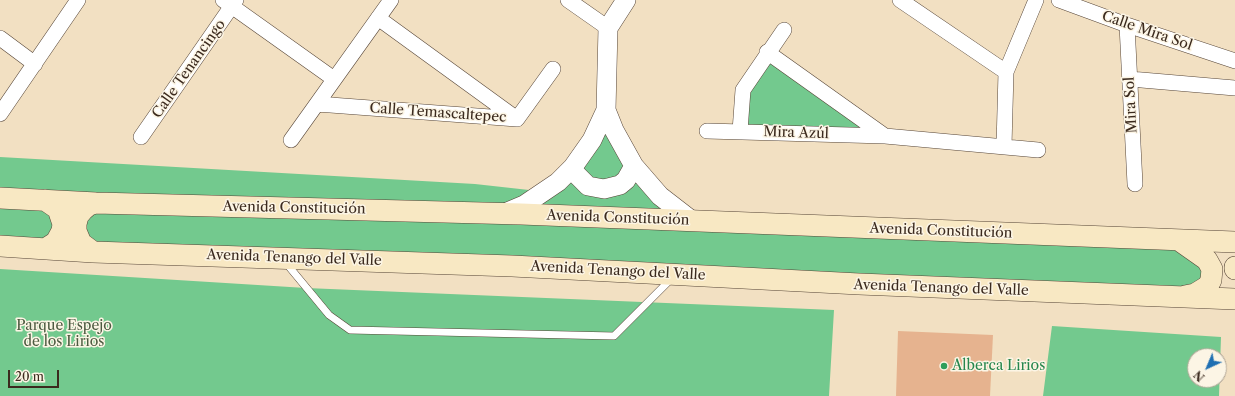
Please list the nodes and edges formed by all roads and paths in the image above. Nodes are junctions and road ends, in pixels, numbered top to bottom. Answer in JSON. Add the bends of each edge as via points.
{"nodes":[{"id":1,"x":78,"y":0,"type":"edge"},
{"id":2,"x":391,"y":0,"type":"edge"},
{"id":3,"x":568,"y":0,"type":"edge"},
{"id":4,"x":626,"y":0,"type":"edge"},
{"id":5,"x":900,"y":0,"type":"edge"},
{"id":6,"x":1036,"y":0,"type":"edge"},
{"id":7,"x":1059,"y":0,"type":"edge"},
{"id":8,"x":230,"y":2,"type":"edge"},
{"id":9,"x":378,"y":18,"type":"junction"},
{"id":10,"x":1127,"y":25,"type":"junction"},
{"id":11,"x":608,"y":28,"type":"junction"},
{"id":12,"x":784,"y":30,"type":"dead end"},
{"id":13,"x":0,"y":38,"type":"edge"},
{"id":14,"x":767,"y":52,"type":"junction"},
{"id":15,"x":1235,"y":61,"type":"edge"},
{"id":16,"x":35,"y":64,"type":"junction"},
{"id":17,"x":553,"y":69,"type":"dead end"},
{"id":18,"x":1006,"y":72,"type":"junction"},
{"id":19,"x":334,"y":79,"type":"junction"},
{"id":20,"x":1130,"y":79,"type":"junction"},
{"id":21,"x":1235,"y":88,"type":"edge"},
{"id":22,"x":317,"y":104,"type":"junction"},
{"id":23,"x":606,"y":110,"type":"junction"},
{"id":24,"x":0,"y":114,"type":"edge"},
{"id":25,"x":517,"y":120,"type":"junction"},
{"id":26,"x":707,"y":130,"type":"dead end"},
{"id":27,"x":740,"y":131,"type":"junction"},
{"id":28,"x":885,"y":136,"type":"junction"},
{"id":29,"x":141,"y":137,"type":"dead end"},
{"id":30,"x":291,"y":140,"type":"dead end"},
{"id":31,"x":1004,"y":146,"type":"junction"},
{"id":32,"x":1038,"y":150,"type":"dead end"},
{"id":33,"x":634,"y":166,"type":"junction"},
{"id":34,"x":573,"y":167,"type":"junction"},
{"id":35,"x":1134,"y":184,"type":"dead end"},
{"id":36,"x":0,"y":198,"type":"edge"},
{"id":37,"x":45,"y":200,"type":"junction"},
{"id":38,"x":96,"y":203,"type":"junction"},
{"id":39,"x":505,"y":214,"type":"junction"},
{"id":40,"x":691,"y":220,"type":"junction"},
{"id":41,"x":1179,"y":241,"type":"junction"},
{"id":42,"x":1235,"y":242,"type":"edge"},
{"id":43,"x":0,"y":246,"type":"edge"},
{"id":44,"x":45,"y":249,"type":"junction"},
{"id":45,"x":93,"y":252,"type":"junction"},
{"id":46,"x":280,"y":257,"type":"junction"},
{"id":47,"x":675,"y":274,"type":"junction"},
{"id":48,"x":1179,"y":297,"type":"junction"},
{"id":49,"x":1235,"y":299,"type":"edge"}],
"edges":[{"from":1,"to":16,"type":"street"},
{"from":2,"to":9,"type":"street"},
{"from":3,"to":11,"type":"street"},
{"from":4,"to":11,"type":"street"},
{"from":5,"to":18,"type":"street"},
{"from":6,"to":18,"type":"street"},
{"from":7,"to":10,"type":"street","name":"Calle Mira Sol"},
{"from":8,"to":19,"type":"street"},
{"from":8,"to":29,"type":"street","name":"Calle Tenancingo"},
{"from":9,"to":19,"type":"street"},
{"from":9,"to":25,"type":"street","name":"Calle Temascaltepec"},
{"from":10,"to":15,"type":"street","name":"Calle Mira Sol"},
{"from":10,"to":20,"type":"street","name":"Mira Sol"},
{"from":11,"to":23,"type":"street"},
{"from":12,"to":14,"type":"street"},
{"from":13,"to":16,"type":"street"},
{"from":14,"to":27,"type":"street","via":[[743,90]]},
{"from":14,"to":28,"type":"street"},
{"from":16,"to":24,"type":"street"},
{"from":17,"to":25,"type":"street"},
{"from":18,"to":31,"type":"street"},
{"from":19,"to":22,"type":"street"},
{"from":20,"to":21,"type":"street"},
{"from":20,"to":35,"type":"street","name":"Mira Sol"},
{"from":22,"to":25,"type":"street","name":"Calle Temascaltepec"},
{"from":22,"to":30,"type":"street"},
{"from":23,"to":33,"type":"street"},
{"from":23,"to":34,"type":"street","via":[[592,140]]},
{"from":26,"to":27,"type":"street","name":"Mira Azúl"},
{"from":27,"to":28,"type":"street","name":"Mira Azúl"},
{"from":28,"to":31,"type":"street","name":"Mira Azúl"},
{"from":31,"to":32,"type":"street","name":"Mira Azúl"},
{"from":33,"to":34,"type":"street","via":[[626,180],[616,187],[604,189],[588,186],[579,178]]},
{"from":33,"to":40,"type":"street","via":[[660,196]]},
{"from":34,"to":39,"type":"street","via":[[542,194]]},
{"from":36,"to":37,"type":"main road","name":"Avenida Constitución"},
{"from":37,"to":38,"type":"main road","name":"Avenida Constitución"},
{"from":37,"to":44,"type":"main road","via":[[58,209],[63,224],[56,242]]},
{"from":38,"to":39,"type":"main road","name":"Avenida Constitución"},
{"from":38,"to":45,"type":"main road","via":[[83,210],[76,224],[81,243]]},
{"from":39,"to":40,"type":"main road","name":"Avenida Constitución"},
{"from":40,"to":41,"type":"main road","name":"Avenida Constitución"},
{"from":41,"to":42,"type":"main road","name":"Avenida Constitución"},
{"from":41,"to":48,"type":"main road","via":[[1207,260],[1212,270],[1208,286],[1195,294]]},
{"from":43,"to":44,"type":"main road","name":"Avenida Tenango del Valle"},
{"from":44,"to":45,"type":"main road","name":"Avenida Tenango del Valle"},
{"from":45,"to":46,"type":"main road","name":"Avenida Tenango del Valle"},
{"from":46,"to":47,"type":"main road","name":"Avenida Tenango del Valle"},
{"from":46,"to":47,"type":"lane","via":[[329,315],[350,330],[614,336]]},
{"from":47,"to":48,"type":"main road","name":"Avenida Tenango del Valle"},
{"from":48,"to":49,"type":"main road","name":"Avenida Tenango del Valle"}]}
